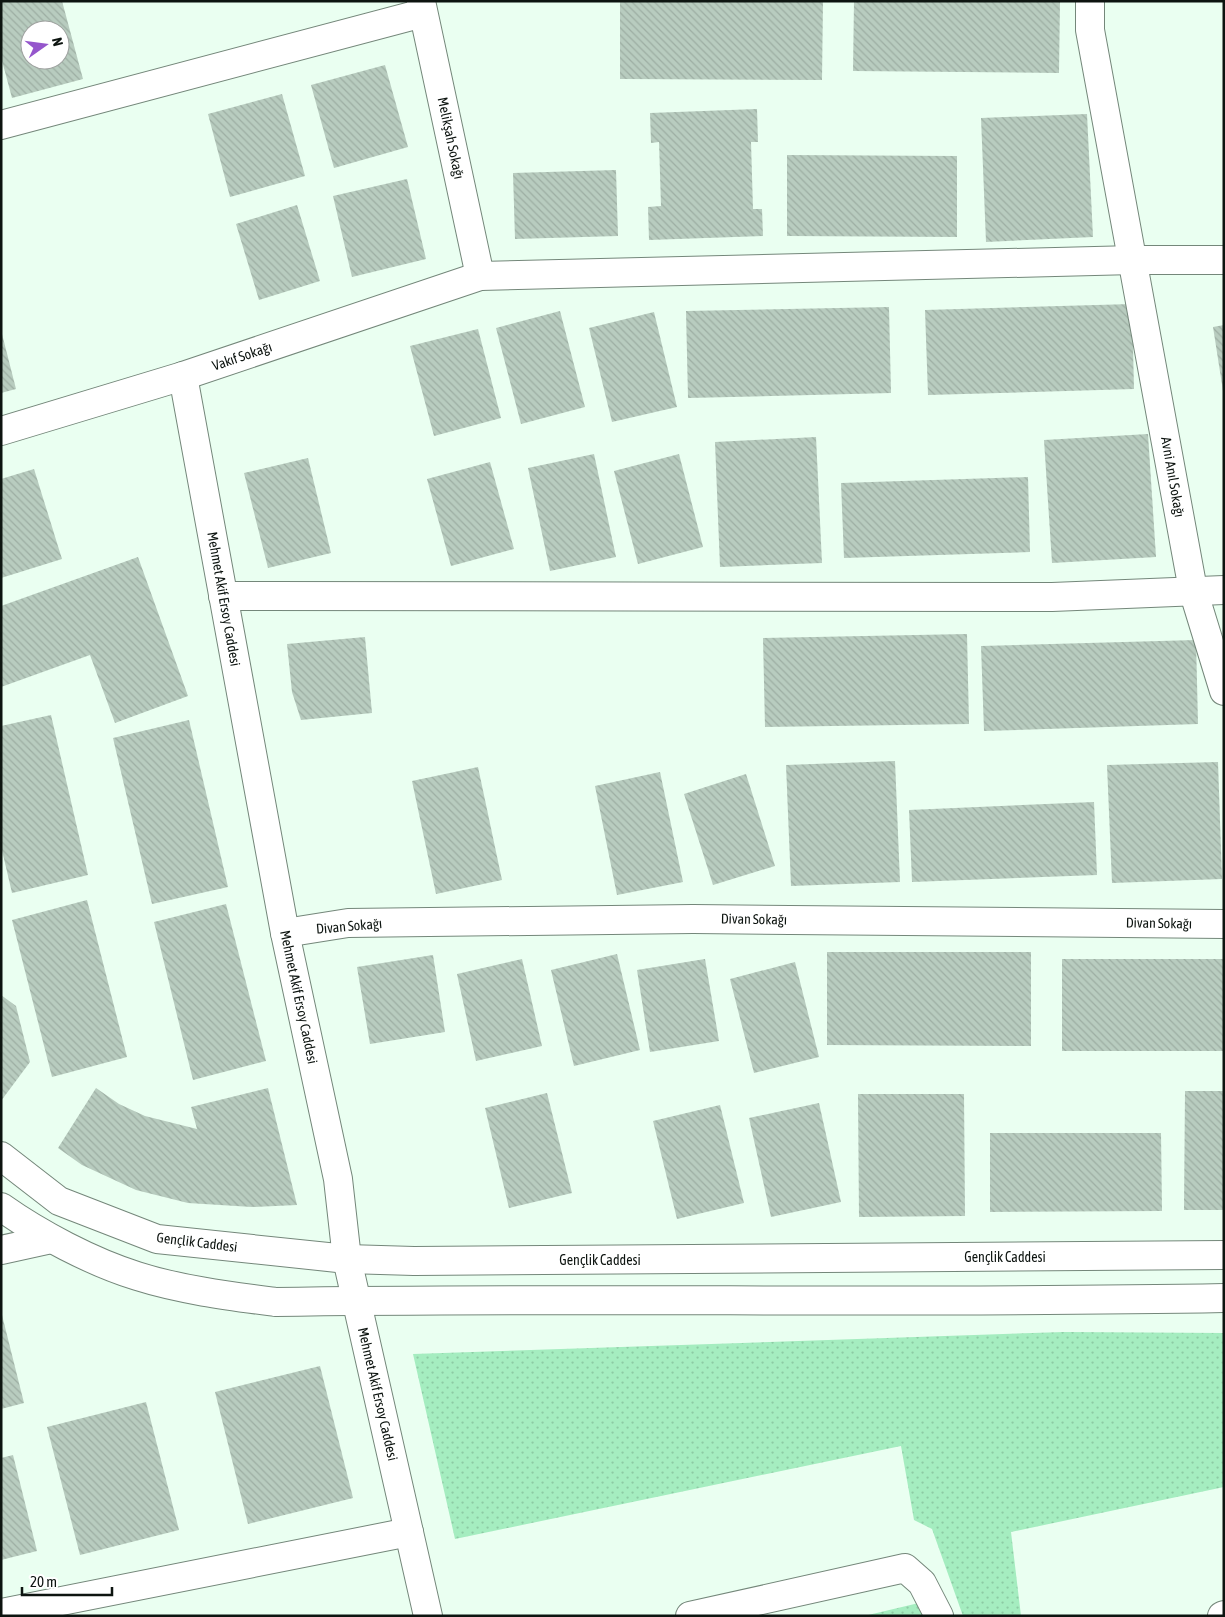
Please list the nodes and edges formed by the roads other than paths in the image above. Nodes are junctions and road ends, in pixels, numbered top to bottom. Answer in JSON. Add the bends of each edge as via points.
{"nodes":[{"id":1,"x":1090,"y":1,"type":"edge"},
{"id":2,"x":422,"y":7,"type":"edge"},
{"id":3,"x":1,"y":125,"type":"edge"},
{"id":4,"x":1134,"y":260,"type":"junction"},
{"id":5,"x":1224,"y":260,"type":"edge"},
{"id":6,"x":480,"y":276,"type":"junction"},
{"id":7,"x":183,"y":376,"type":"junction"},
{"id":8,"x":1,"y":431,"type":"edge"},
{"id":9,"x":1193,"y":590,"type":"junction"},
{"id":10,"x":1224,"y":590,"type":"edge"},
{"id":11,"x":223,"y":596,"type":"junction"},
{"id":12,"x":1224,"y":691,"type":"edge"},
{"id":13,"x":1224,"y":924,"type":"edge"},
{"id":14,"x":286,"y":933,"type":"junction"},
{"id":15,"x":1,"y":1156,"type":"edge"},
{"id":16,"x":1,"y":1207,"type":"edge"},
{"id":17,"x":51,"y":1239,"type":"junction"},
{"id":18,"x":1,"y":1250,"type":"edge"},
{"id":19,"x":1224,"y":1255,"type":"edge"},
{"id":20,"x":347,"y":1259,"type":"junction"},
{"id":21,"x":1224,"y":1298,"type":"edge"},
{"id":22,"x":358,"y":1301,"type":"junction"},
{"id":23,"x":409,"y":1532,"type":"junction"},
{"id":24,"x":1,"y":1613,"type":"edge"},
{"id":25,"x":428,"y":1616,"type":"edge"},
{"id":26,"x":690,"y":1616,"type":"edge"},
{"id":27,"x":939,"y":1616,"type":"edge"}],
"edges":[{"from":1,"to":4,"type":"street","name":"Avni Anıl Sokağı","via":[[1090,30]]},
{"from":2,"to":3,"type":"street"},
{"from":2,"to":6,"type":"street","name":"Melikşah Sokağı"},
{"from":4,"to":5,"type":"street","name":"Vakıf Sokağı"},
{"from":4,"to":6,"type":"street","name":"Vakıf Sokağı"},
{"from":4,"to":9,"type":"street","name":"Avni Anıl Sokağı"},
{"from":6,"to":7,"type":"street","name":"Vakıf Sokağı"},
{"from":7,"to":8,"type":"street","name":"Vakıf Sokağı"},
{"from":7,"to":11,"type":"street","name":"Mehmet Akif Ersoy Caddesi"},
{"from":9,"to":10,"type":"street"},
{"from":9,"to":11,"type":"street","via":[[1052,597]]},
{"from":9,"to":12,"type":"street","name":"Avni Anıl Sokağı"},
{"from":11,"to":14,"type":"street","name":"Mehmet Akif Ersoy Caddesi"},
{"from":13,"to":14,"type":"street","name":"Divan Sokağı","via":[[693,919],[348,923]]},
{"from":14,"to":20,"type":"street","name":"Mehmet Akif Ersoy Caddesi","via":[[338,1179]]},
{"from":15,"to":20,"type":"street","name":"Gençlik Caddesi","via":[[59,1201],[157,1239]]},
{"from":16,"to":17,"type":"street"},
{"from":17,"to":18,"type":"street"},
{"from":17,"to":22,"type":"street","via":[[136,1276],[216,1294],[275,1302]]},
{"from":19,"to":20,"type":"street","name":"Gençlik Caddesi","via":[[414,1262]]},
{"from":20,"to":22,"type":"street","name":"Mehmet Akif Ersoy Caddesi"},
{"from":21,"to":22,"type":"street","via":[[1019,1302]]},
{"from":22,"to":23,"type":"street","name":"Mehmet Akif Ersoy Caddesi"},
{"from":23,"to":24,"type":"street"},
{"from":23,"to":25,"type":"street","name":"Mehmet Akif Ersoy Caddesi"},
{"from":26,"to":27,"type":"street","via":[[905,1568],[922,1583]]}]}
